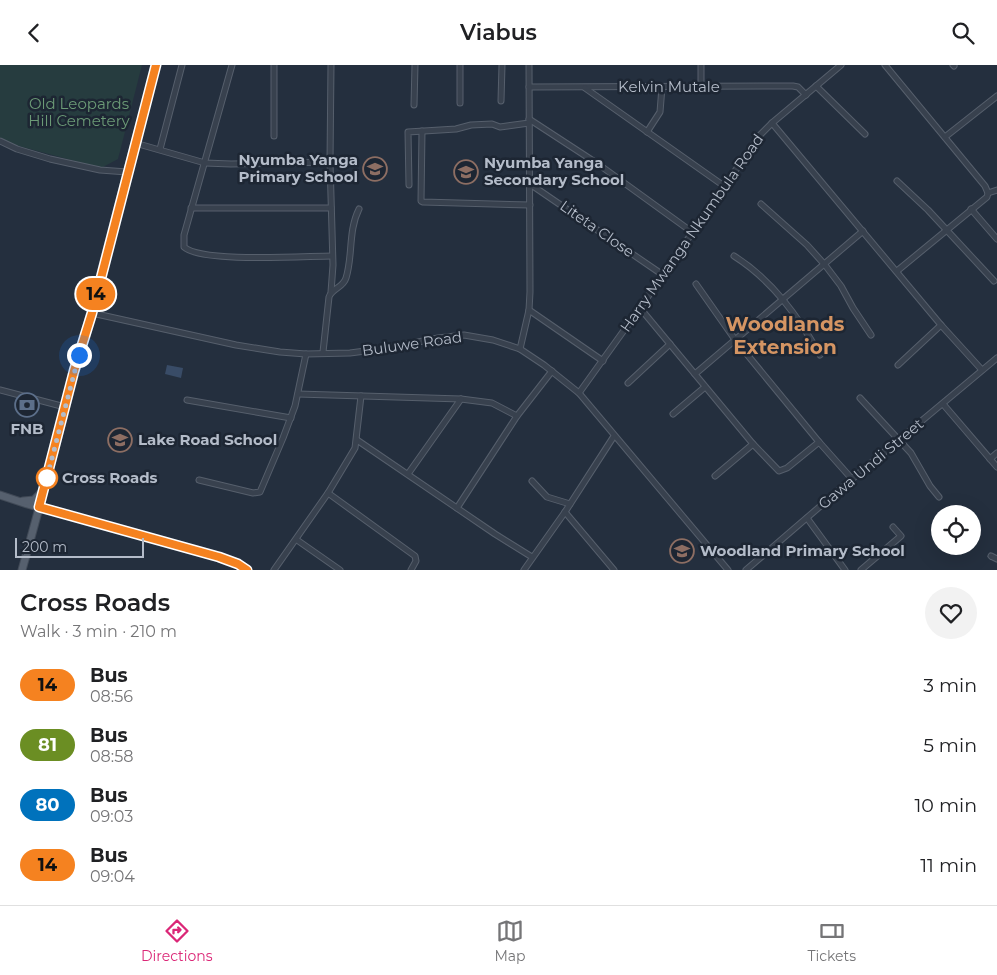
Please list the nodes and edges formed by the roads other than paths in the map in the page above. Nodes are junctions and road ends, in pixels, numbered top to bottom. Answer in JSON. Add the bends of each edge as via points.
{"nodes":[{"id":1,"x":156,"y":65,"type":"edge"},
{"id":2,"x":182,"y":65,"type":"edge"},
{"id":3,"x":232,"y":65,"type":"edge"},
{"id":4,"x":274,"y":65,"type":"edge"},
{"id":5,"x":332,"y":65,"type":"edge"},
{"id":6,"x":415,"y":65,"type":"edge"},
{"id":7,"x":460,"y":65,"type":"edge"},
{"id":8,"x":502,"y":65,"type":"edge"},
{"id":9,"x":529,"y":65,"type":"edge"},
{"id":10,"x":701,"y":65,"type":"edge"},
{"id":11,"x":886,"y":65,"type":"edge"},
{"id":12,"x":839,"y":66,"type":"edge"},
{"id":13,"x":816,"y":86,"type":"junction"},
{"id":14,"x":530,"y":87,"type":"junction"},
{"id":15,"x":662,"y":87,"type":"junction"},
{"id":16,"x":701,"y":87,"type":"junction"},
{"id":17,"x":584,"y":88,"type":"junction"},
{"id":18,"x":806,"y":95,"type":"junction"},
{"id":19,"x":997,"y":96,"type":"edge"},
{"id":20,"x":501,"y":101,"type":"dead end"},
{"id":21,"x":460,"y":103,"type":"dead end"},
{"id":22,"x":414,"y":105,"type":"dead end"},
{"id":23,"x":529,"y":121,"type":"junction"},
{"id":24,"x":772,"y":123,"type":"junction"},
{"id":25,"x":422,"y":131,"type":"junction"},
{"id":26,"x":647,"y":132,"type":"junction"},
{"id":27,"x":865,"y":134,"type":"dead end"},
{"id":28,"x":274,"y":135,"type":"dead end"},
{"id":29,"x":945,"y":137,"type":"junction"},
{"id":30,"x":0,"y":141,"type":"edge"},
{"id":31,"x":135,"y":143,"type":"junction"},
{"id":32,"x":160,"y":149,"type":"junction"},
{"id":33,"x":330,"y":162,"type":"junction"},
{"id":34,"x":205,"y":163,"type":"junction"},
{"id":35,"x":128,"y":172,"type":"junction"},
{"id":36,"x":897,"y":181,"type":"dead end"},
{"id":37,"x":530,"y":183,"type":"junction"},
{"id":38,"x":408,"y":185,"type":"dead end"},
{"id":39,"x":724,"y":186,"type":"junction"},
{"id":40,"x":997,"y":190,"type":"edge"},
{"id":41,"x":988,"y":193,"type":"junction"},
{"id":42,"x":761,"y":204,"type":"dead end"},
{"id":43,"x":530,"y":205,"type":"junction"},
{"id":44,"x":331,"y":208,"type":"junction"},
{"id":45,"x":191,"y":209,"type":"junction"},
{"id":46,"x":359,"y":209,"type":"dead end"},
{"id":47,"x":971,"y":209,"type":"junction"},
{"id":48,"x":946,"y":229,"type":"junction"},
{"id":49,"x":863,"y":231,"type":"junction"},
{"id":50,"x":692,"y":232,"type":"junction"},
{"id":51,"x":997,"y":239,"type":"edge"},
{"id":52,"x":734,"y":256,"type":"dead end"},
{"id":53,"x":332,"y":257,"type":"junction"},
{"id":54,"x":825,"y":265,"type":"junction"},
{"id":55,"x":897,"y":271,"type":"junction"},
{"id":56,"x":663,"y":275,"type":"junction"},
{"id":57,"x":994,"y":281,"type":"dead end"},
{"id":58,"x":696,"y":283,"type":"dead end"},
{"id":59,"x":331,"y":292,"type":"junction"},
{"id":60,"x":783,"y":300,"type":"junction"},
{"id":61,"x":640,"y":308,"type":"junction"},
{"id":62,"x":529,"y":310,"type":"junction"},
{"id":63,"x":92,"y":313,"type":"junction"},
{"id":64,"x":941,"y":325,"type":"junction"},
{"id":65,"x":871,"y":335,"type":"dead end"},
{"id":66,"x":736,"y":341,"type":"junction"},
{"id":67,"x":670,"y":344,"type":"junction"},
{"id":68,"x":520,"y":349,"type":"junction"},
{"id":69,"x":323,"y":352,"type":"junction"},
{"id":70,"x":306,"y":354,"type":"junction"},
{"id":71,"x":820,"y":355,"type":"dead end"},
{"id":72,"x":997,"y":359,"type":"edge"},
{"id":73,"x":603,"y":361,"type":"junction"},
{"id":74,"x":898,"y":365,"type":"dead end"},
{"id":75,"x":982,"y":370,"type":"junction"},
{"id":76,"x":552,"y":371,"type":"junction"},
{"id":77,"x":694,"y":374,"type":"junction"},
{"id":78,"x":628,"y":383,"type":"dead end"},
{"id":79,"x":705,"y":387,"type":"junction"},
{"id":80,"x":0,"y":390,"type":"edge"},
{"id":81,"x":579,"y":393,"type":"junction"},
{"id":82,"x":298,"y":394,"type":"junction"},
{"id":83,"x":361,"y":396,"type":"junction"},
{"id":84,"x":860,"y":398,"type":"dead end"},
{"id":85,"x":461,"y":399,"type":"junction"},
{"id":86,"x":187,"y":400,"type":"dead end"},
{"id":87,"x":943,"y":404,"type":"junction"},
{"id":88,"x":65,"y":407,"type":"junction"},
{"id":89,"x":673,"y":413,"type":"dead end"},
{"id":90,"x":517,"y":416,"type":"junction"},
{"id":91,"x":290,"y":418,"type":"junction"},
{"id":92,"x":614,"y":436,"type":"junction"},
{"id":93,"x":900,"y":439,"type":"junction"},
{"id":94,"x":357,"y":440,"type":"junction"},
{"id":95,"x":818,"y":442,"type":"junction"},
{"id":96,"x":753,"y":444,"type":"junction"},
{"id":97,"x":997,"y":453,"type":"edge"},
{"id":98,"x":990,"y":459,"type":"junction"},
{"id":99,"x":997,"y":467,"type":"edge"},
{"id":100,"x":408,"y":474,"type":"junction"},
{"id":101,"x":715,"y":477,"type":"dead end"},
{"id":102,"x":852,"y":479,"type":"junction"},
{"id":103,"x":200,"y":480,"type":"dead end"},
{"id":104,"x":532,"y":481,"type":"dead end"},
{"id":105,"x":44,"y":491,"type":"junction"},
{"id":106,"x":328,"y":493,"type":"junction"},
{"id":107,"x":0,"y":495,"type":"edge"},
{"id":108,"x":939,"y":497,"type":"dead end"},
{"id":109,"x":23,"y":503,"type":"junction"},
{"id":110,"x":570,"y":504,"type":"junction"},
{"id":111,"x":39,"y":507,"type":"junction"},
{"id":112,"x":457,"y":508,"type":"junction"},
{"id":113,"x":54,"y":512,"type":"junction"},
{"id":114,"x":565,"y":513,"type":"junction"},
{"id":115,"x":807,"y":518,"type":"junction"},
{"id":116,"x":35,"y":523,"type":"junction"},
{"id":117,"x":893,"y":527,"type":"dead end"},
{"id":118,"x":297,"y":540,"type":"junction"},
{"id":119,"x":992,"y":555,"type":"dead end"},
{"id":120,"x":532,"y":557,"type":"junction"},
{"id":121,"x":997,"y":559,"type":"edge"},
{"id":122,"x":22,"y":570,"type":"edge"},
{"id":123,"x":247,"y":570,"type":"edge"},
{"id":124,"x":274,"y":570,"type":"edge"},
{"id":125,"x":340,"y":570,"type":"edge"},
{"id":126,"x":411,"y":570,"type":"edge"},
{"id":127,"x":524,"y":570,"type":"edge"},
{"id":128,"x":614,"y":570,"type":"edge"},
{"id":129,"x":728,"y":570,"type":"edge"},
{"id":130,"x":746,"y":570,"type":"edge"},
{"id":131,"x":846,"y":570,"type":"edge"},
{"id":132,"x":861,"y":570,"type":"edge"}],
"edges":[{"from":1,"to":31,"type":"main road"},
{"from":2,"to":32,"type":"street"},
{"from":3,"to":34,"type":"street"},
{"from":4,"to":28,"type":"street"},
{"from":5,"to":33,"type":"street"},
{"from":6,"to":22,"type":"street"},
{"from":7,"to":21,"type":"street"},
{"from":8,"to":20,"type":"street"},
{"from":9,"to":14,"type":"street"},
{"from":10,"to":16,"type":"street"},
{"from":11,"to":29,"type":"street"},
{"from":12,"to":13,"type":"street","name":"Harry Mwanga Nkumbula Road"},
{"from":13,"to":18,"type":"street","name":"Harry Mwanga Nkumbula Road"},
{"from":13,"to":27,"type":"street"},
{"from":14,"to":17,"type":"street","name":"Kelvin Mutale"},
{"from":14,"to":23,"type":"street"},
{"from":15,"to":16,"type":"street","name":"Kelvin Mutale"},
{"from":15,"to":17,"type":"street","name":"Kelvin Mutale"},
{"from":15,"to":26,"type":"street","via":[[660,111]]},
{"from":16,"to":18,"type":"street","name":"Kelvin Mutale","via":[[793,86]]},
{"from":17,"to":26,"type":"street"},
{"from":18,"to":24,"type":"street","name":"Harry Mwanga Nkumbula Road"},
{"from":19,"to":29,"type":"street"},
{"from":23,"to":25,"type":"street","via":[[500,127],[471,125]]},
{"from":23,"to":37,"type":"street"},
{"from":23,"to":50,"type":"street","via":[[598,164]]},
{"from":24,"to":39,"type":"street","name":"Harry Mwanga Nkumbula Road"},
{"from":24,"to":49,"type":"street"},
{"from":25,"to":38,"type":"street","via":[[408,132]]},
{"from":25,"to":43,"type":"street","via":[[420,198],[423,202]]},
{"from":26,"to":39,"type":"street"},
{"from":29,"to":41,"type":"street"},
{"from":30,"to":35,"type":"street","via":[[50,159],[100,170]]},
{"from":31,"to":32,"type":"street"},
{"from":31,"to":35,"type":"main road"},
{"from":32,"to":34,"type":"street"},
{"from":33,"to":34,"type":"street"},
{"from":33,"to":44,"type":"street"},
{"from":34,"to":45,"type":"street"},
{"from":35,"to":63,"type":"main road"},
{"from":36,"to":48,"type":"street"},
{"from":37,"to":43,"type":"street"},
{"from":37,"to":56,"type":"street","name":"Liteta Close"},
{"from":39,"to":50,"type":"street","name":"Harry Mwanga Nkumbula Road"},
{"from":40,"to":41,"type":"street"},
{"from":41,"to":47,"type":"street"},
{"from":42,"to":54,"type":"street"},
{"from":43,"to":62,"type":"street"},
{"from":44,"to":45,"type":"street"},
{"from":44,"to":53,"type":"street"},
{"from":45,"to":53,"type":"street","via":[[183,242],[184,247],[194,253],[220,257]]},
{"from":46,"to":59,"type":"street","via":[[353,226],[345,283]]},
{"from":47,"to":48,"type":"street"},
{"from":47,"to":51,"type":"street"},
{"from":48,"to":55,"type":"street"},
{"from":48,"to":57,"type":"street"},
{"from":49,"to":54,"type":"street"},
{"from":49,"to":55,"type":"street"},
{"from":50,"to":56,"type":"street","name":"Harry Mwanga Nkumbula Road"},
{"from":52,"to":60,"type":"street","via":[[769,283]]},
{"from":53,"to":59,"type":"street"},
{"from":54,"to":60,"type":"street"},
{"from":54,"to":65,"type":"street","via":[[842,286]]},
{"from":55,"to":64,"type":"street"},
{"from":56,"to":61,"type":"street","name":"Harry Mwanga Nkumbula Road"},
{"from":58,"to":66,"type":"street"},
{"from":59,"to":69,"type":"street"},
{"from":60,"to":66,"type":"street"},
{"from":60,"to":71,"type":"street"},
{"from":61,"to":67,"type":"street"},
{"from":61,"to":73,"type":"street","name":"Harry Mwanga Nkumbula Road"},
{"from":62,"to":68,"type":"street"},
{"from":62,"to":73,"type":"street"},
{"from":63,"to":70,"type":"street","name":"Buluwe Road","via":[[236,345]]},
{"from":63,"to":88,"type":"main road"},
{"from":64,"to":74,"type":"street"},
{"from":64,"to":75,"type":"street"},
{"from":66,"to":77,"type":"street"},
{"from":66,"to":95,"type":"street"},
{"from":67,"to":77,"type":"street"},
{"from":67,"to":78,"type":"street"},
{"from":68,"to":69,"type":"street","name":"Buluwe Road","via":[[464,335],[350,353]]},
{"from":68,"to":76,"type":"street","name":"Buluwe Road"},
{"from":69,"to":70,"type":"street","name":"Buluwe Road"},
{"from":70,"to":82,"type":"street"},
{"from":72,"to":75,"type":"street","name":"Gawa Undi Street"},
{"from":73,"to":81,"type":"street","name":"Harry Mwanga Nkumbula Road"},
{"from":75,"to":87,"type":"street","name":"Gawa Undi Street"},
{"from":76,"to":81,"type":"street","name":"Buluwe Road"},
{"from":76,"to":90,"type":"street"},
{"from":77,"to":79,"type":"street"},
{"from":79,"to":89,"type":"street"},
{"from":79,"to":96,"type":"street"},
{"from":80,"to":88,"type":"street"},
{"from":81,"to":92,"type":"street","name":"Buluwe Road"},
{"from":82,"to":83,"type":"street"},
{"from":82,"to":91,"type":"street"},
{"from":83,"to":85,"type":"street"},
{"from":83,"to":94,"type":"street"},
{"from":84,"to":93,"type":"street"},
{"from":85,"to":90,"type":"street","via":[[495,404]]},
{"from":85,"to":100,"type":"street"},
{"from":86,"to":91,"type":"street"},
{"from":87,"to":93,"type":"street","name":"Gawa Undi Street"},
{"from":87,"to":98,"type":"street"},
{"from":88,"to":105,"type":"main road"},
{"from":90,"to":112,"type":"street"},
{"from":91,"to":103,"type":"street","via":[[260,492]]},
{"from":92,"to":110,"type":"street"},
{"from":92,"to":129,"type":"street","name":"Buluwe Road"},
{"from":93,"to":102,"type":"street","name":"Gawa Undi Street"},
{"from":93,"to":108,"type":"street"},
{"from":94,"to":100,"type":"street"},
{"from":94,"to":106,"type":"street"},
{"from":95,"to":96,"type":"street","via":[[780,471]]},
{"from":95,"to":102,"type":"street"},
{"from":96,"to":101,"type":"street"},
{"from":97,"to":98,"type":"street"},
{"from":98,"to":99,"type":"street"},
{"from":100,"to":112,"type":"street"},
{"from":102,"to":115,"type":"street","name":"Gawa Undi Street"},
{"from":104,"to":110,"type":"street","via":[[547,497]]},
{"from":105,"to":109,"type":"main road","via":[[34,500]]},
{"from":105,"to":111,"type":"main road"},
{"from":105,"to":113,"type":"main road"},
{"from":106,"to":118,"type":"street"},
{"from":106,"to":126,"type":"street","via":[[415,556]]},
{"from":107,"to":109,"type":"main road"},
{"from":109,"to":111,"type":"main road"},
{"from":109,"to":116,"type":"main road","via":[[33,511]]},
{"from":110,"to":114,"type":"street"},
{"from":111,"to":113,"type":"main road"},
{"from":111,"to":116,"type":"main road"},
{"from":112,"to":120,"type":"street"},
{"from":113,"to":116,"type":"main road","via":[[42,515]]},
{"from":113,"to":123,"type":"main road","via":[[219,557]]},
{"from":114,"to":120,"type":"street"},
{"from":114,"to":128,"type":"street"},
{"from":115,"to":130,"type":"street","name":"Gawa Undi Street"},
{"from":115,"to":131,"type":"street"},
{"from":116,"to":122,"type":"main road"},
{"from":117,"to":132,"type":"street","via":[[901,536]]},
{"from":118,"to":124,"type":"street"},
{"from":118,"to":125,"type":"street"},
{"from":119,"to":121,"type":"street"},
{"from":120,"to":127,"type":"street"}]}
